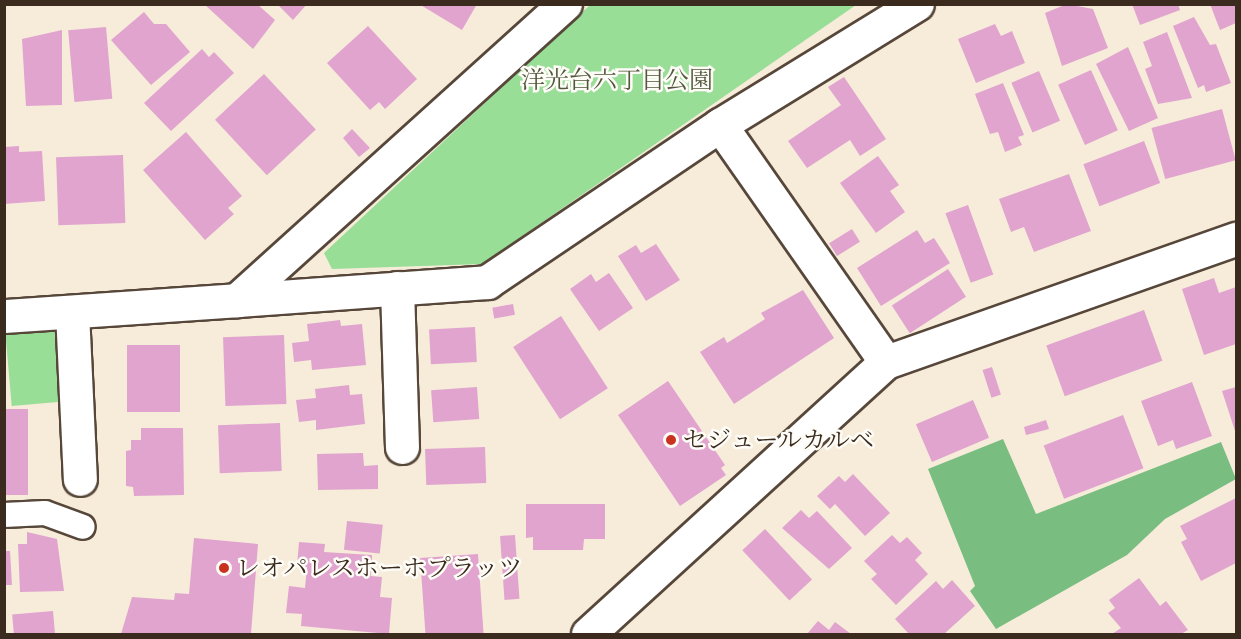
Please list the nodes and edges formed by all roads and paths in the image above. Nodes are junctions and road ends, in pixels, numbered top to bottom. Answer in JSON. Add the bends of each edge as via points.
{"nodes":[{"id":1,"x":565,"y":4,"type":"edge"},
{"id":2,"x":917,"y":4,"type":"edge"},
{"id":3,"x":720,"y":125,"type":"junction"},
{"id":4,"x":1236,"y":239,"type":"edge"},
{"id":5,"x":397,"y":288,"type":"junction"},
{"id":6,"x":237,"y":300,"type":"junction"},
{"id":7,"x":72,"y":312,"type":"junction"},
{"id":8,"x":4,"y":316,"type":"edge"},
{"id":9,"x":886,"y":362,"type":"junction"},
{"id":10,"x":402,"y":447,"type":"dead end"},
{"id":11,"x":80,"y":478,"type":"dead end"},
{"id":12,"x":4,"y":515,"type":"edge"},
{"id":13,"x":83,"y":527,"type":"dead end"},
{"id":14,"x":588,"y":634,"type":"edge"}],
"edges":[{"from":1,"to":6,"type":"street"},
{"from":2,"to":3,"type":"street"},
{"from":3,"to":5,"type":"street","via":[[487,282]]},
{"from":3,"to":9,"type":"street"},
{"from":4,"to":9,"type":"street"},
{"from":5,"to":6,"type":"street"},
{"from":5,"to":10,"type":"street"},
{"from":6,"to":7,"type":"street"},
{"from":7,"to":8,"type":"street"},
{"from":7,"to":11,"type":"street"},
{"from":9,"to":14,"type":"street"},
{"from":12,"to":13,"type":"lane","via":[[45,513]]}]}
